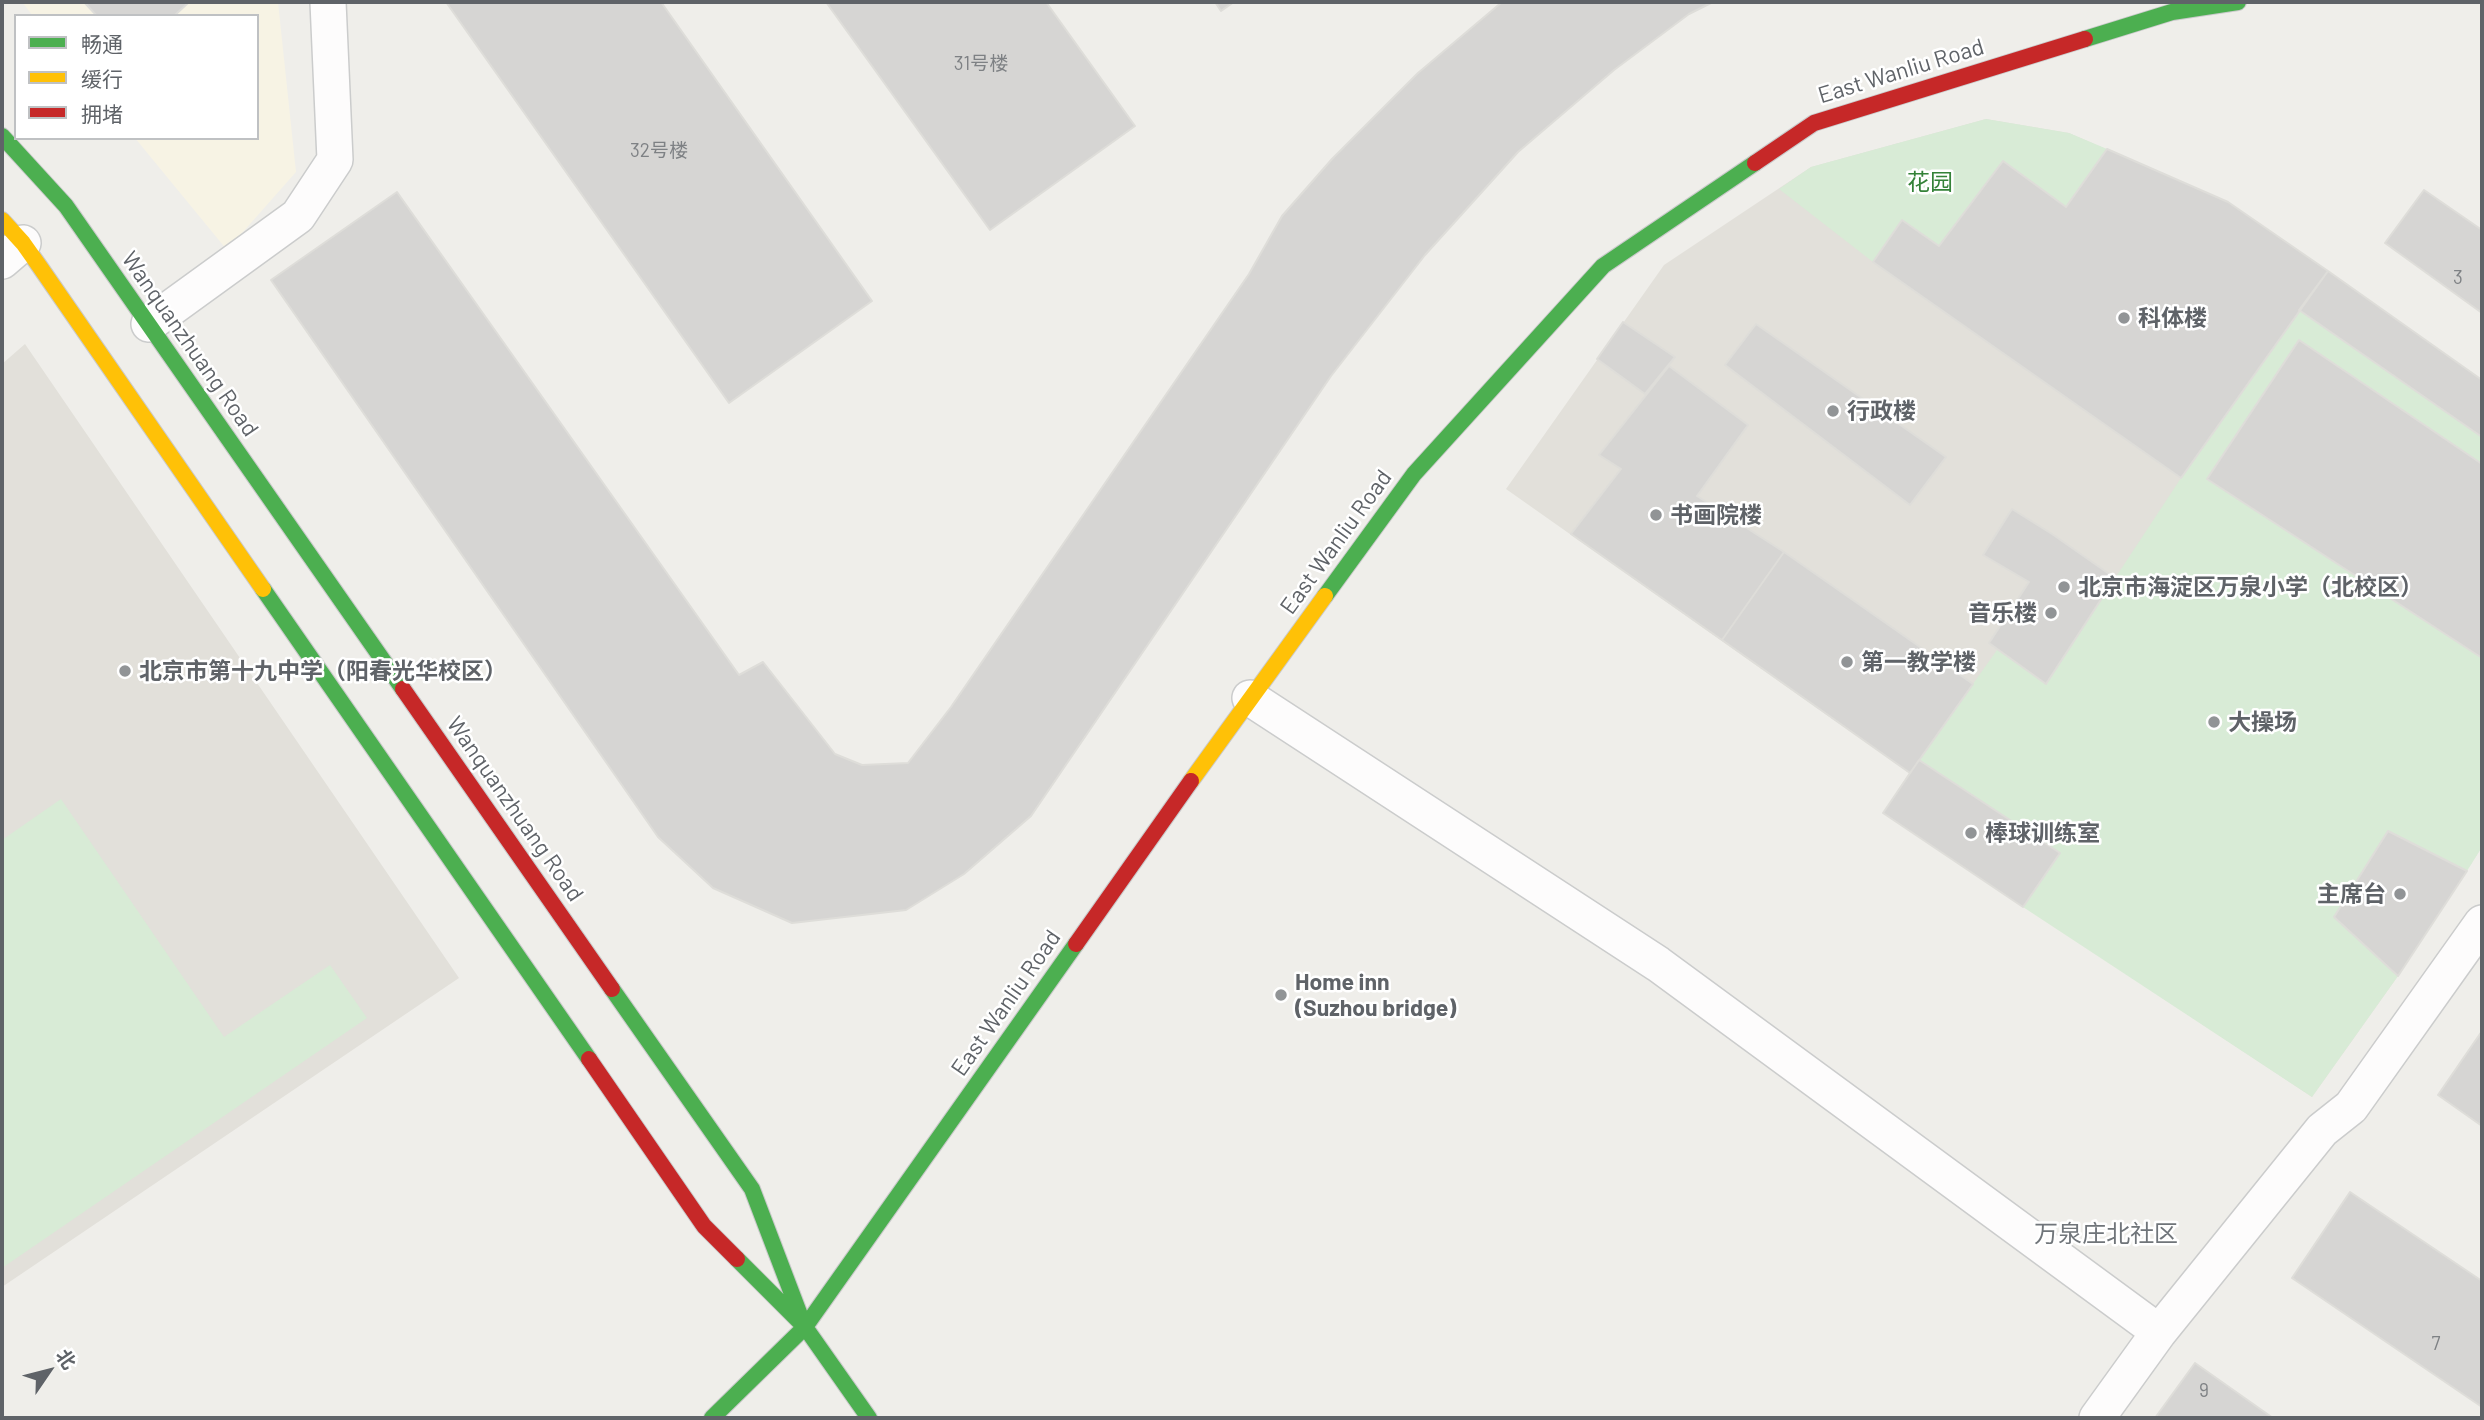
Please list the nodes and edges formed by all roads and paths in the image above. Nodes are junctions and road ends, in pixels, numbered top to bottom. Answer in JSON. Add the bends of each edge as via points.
{"nodes":[{"id":1,"x":328,"y":2,"type":"edge"},
{"id":2,"x":2238,"y":2,"type":"edge"},
{"id":3,"x":2174,"y":7,"type":"edge"},
{"id":4,"x":2,"y":136,"type":"edge"},
{"id":5,"x":9,"y":241,"type":"edge"},
{"id":6,"x":149,"y":324,"type":"junction"},
{"id":7,"x":1250,"y":698,"type":"junction"},
{"id":8,"x":2482,"y":923,"type":"edge"},
{"id":9,"x":805,"y":1327,"type":"junction"},
{"id":10,"x":2159,"y":1332,"type":"junction"},
{"id":11,"x":712,"y":1418,"type":"edge"},
{"id":12,"x":869,"y":1418,"type":"edge"},
{"id":13,"x":2097,"y":1418,"type":"edge"}],
"edges":[{"from":1,"to":6,"type":"street","via":[[335,160],[298,216]]},
{"from":2,"to":3,"type":"street","name":"East Wanliu Road"},
{"from":3,"to":7,"type":"street","name":"East Wanliu Road","via":[[1814,123],[1603,265],[1414,474]]},
{"from":4,"to":6,"type":"street","name":"Wanquanzhuang Road","via":[[66,206]]},
{"from":5,"to":9,"type":"street","name":"Wanquanzhuang Road","via":[[704,1226]]},
{"from":6,"to":9,"type":"street","name":"Wanquanzhuang Road","via":[[752,1189]]},
{"from":7,"to":9,"type":"street","name":"East Wanliu Road"},
{"from":7,"to":10,"type":"street","via":[[1658,964]]},
{"from":8,"to":10,"type":"street","via":[[2351,1107],[2322,1130]]},
{"from":9,"to":11,"type":"street","name":"East Wanliu Road"},
{"from":9,"to":12,"type":"street","name":"Wanquanzhuang Road"},
{"from":10,"to":13,"type":"street"}]}
